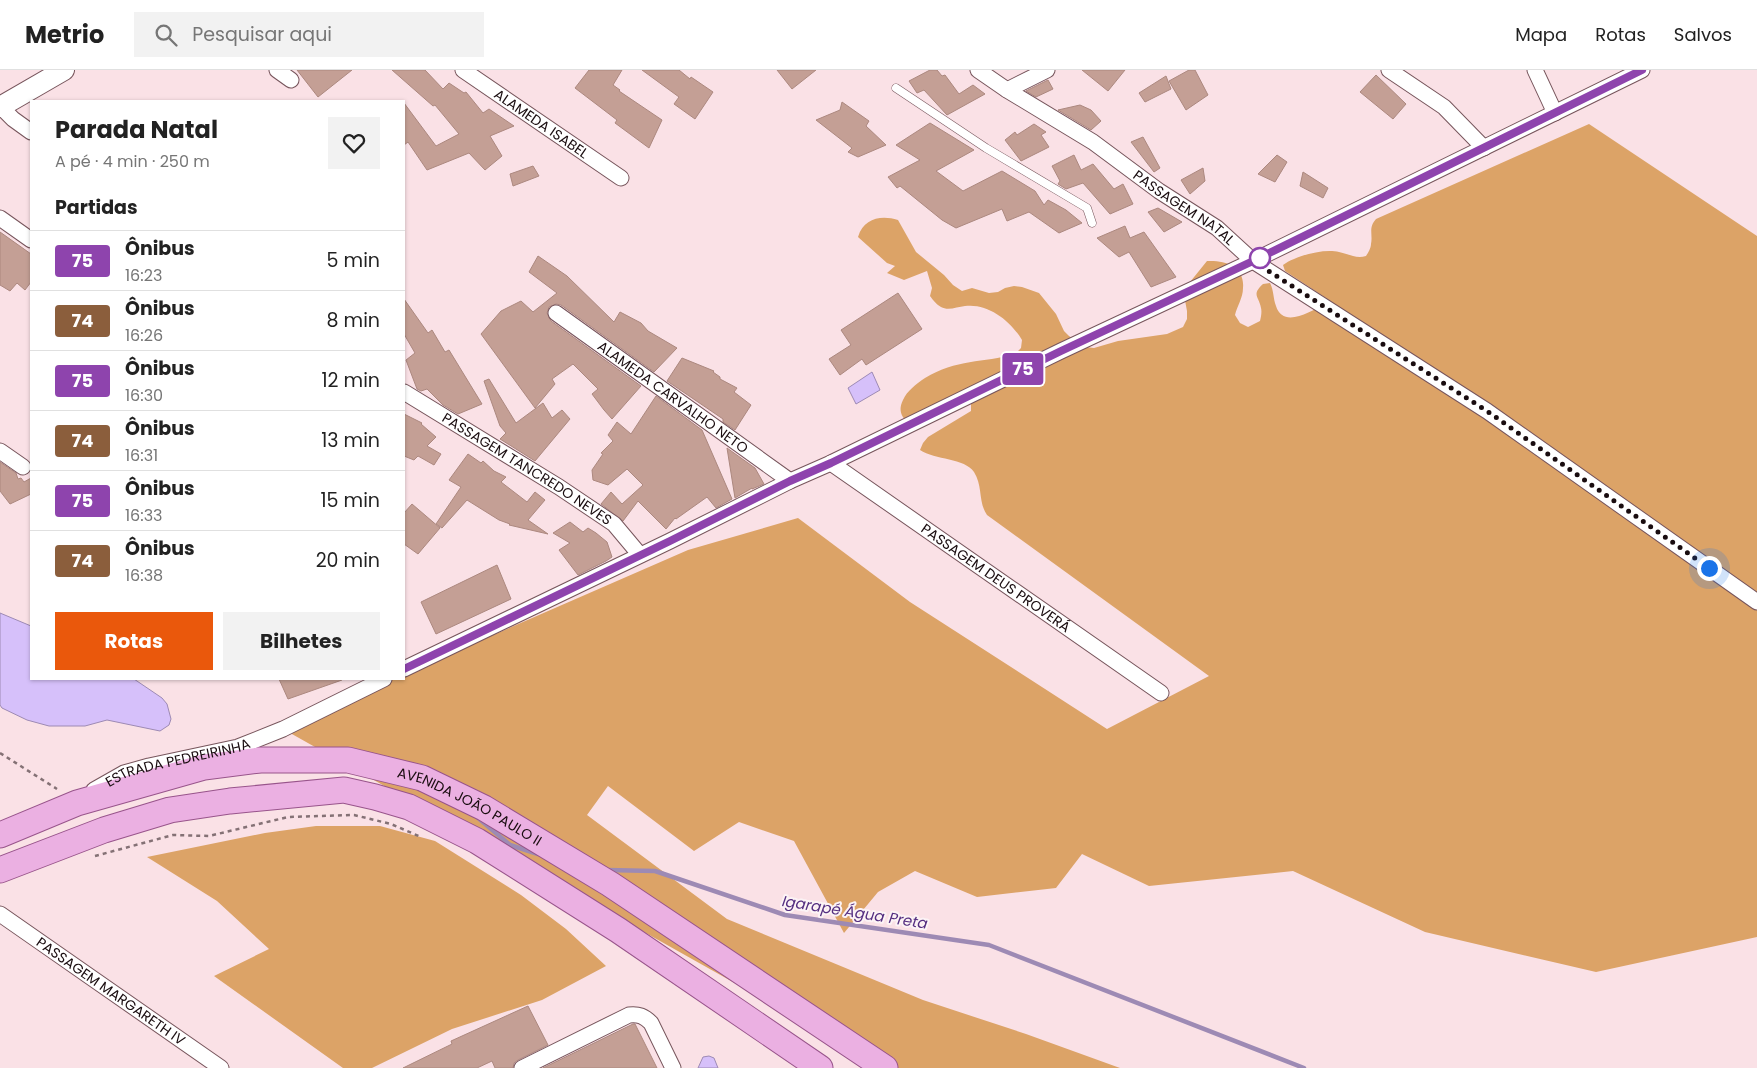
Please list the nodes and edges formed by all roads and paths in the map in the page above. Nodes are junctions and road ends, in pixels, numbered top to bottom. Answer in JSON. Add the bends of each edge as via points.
{"nodes":[{"id":1,"x":64,"y":70,"type":"edge"},
{"id":2,"x":277,"y":70,"type":"edge"},
{"id":3,"x":463,"y":70,"type":"edge"},
{"id":4,"x":978,"y":70,"type":"edge"},
{"id":5,"x":1047,"y":70,"type":"edge"},
{"id":6,"x":1389,"y":70,"type":"edge"},
{"id":7,"x":1535,"y":70,"type":"edge"},
{"id":8,"x":1642,"y":70,"type":"edge"},
{"id":9,"x":291,"y":80,"type":"dead end"},
{"id":10,"x":896,"y":88,"type":"dead end"},
{"id":11,"x":1007,"y":90,"type":"junction"},
{"id":12,"x":0,"y":107,"type":"edge"},
{"id":13,"x":1555,"y":113,"type":"junction"},
{"id":14,"x":30,"y":131,"type":"edge"},
{"id":15,"x":1484,"y":148,"type":"junction"},
{"id":16,"x":621,"y":178,"type":"dead end"},
{"id":17,"x":0,"y":218,"type":"edge"},
{"id":18,"x":1092,"y":224,"type":"dead end"},
{"id":19,"x":30,"y":239,"type":"edge"},
{"id":20,"x":1253,"y":261,"type":"junction"},
{"id":21,"x":556,"y":313,"type":"dead end"},
{"id":22,"x":405,"y":393,"type":"edge"},
{"id":23,"x":0,"y":451,"type":"edge"},
{"id":24,"x":831,"y":463,"type":"junction"},
{"id":25,"x":24,"y":467,"type":"dead end"},
{"id":26,"x":790,"y":481,"type":"junction"},
{"id":27,"x":640,"y":555,"type":"junction"},
{"id":28,"x":1757,"y":602,"type":"edge"},
{"id":29,"x":405,"y":669,"type":"edge"},
{"id":30,"x":382,"y":680,"type":"edge"},
{"id":31,"x":1161,"y":693,"type":"dead end"},
{"id":32,"x":0,"y":752,"type":"edge"},
{"id":33,"x":77,"y":803,"type":"junction"},
{"id":34,"x":0,"y":834,"type":"edge"},
{"id":35,"x":425,"y":839,"type":"dead end"},
{"id":36,"x":88,"y":858,"type":"dead end"},
{"id":37,"x":0,"y":870,"type":"edge"},
{"id":38,"x":0,"y":914,"type":"edge"},
{"id":39,"x":221,"y":1068,"type":"edge"},
{"id":40,"x":522,"y":1068,"type":"edge"},
{"id":41,"x":673,"y":1068,"type":"edge"},
{"id":42,"x":820,"y":1068,"type":"edge"},
{"id":43,"x":885,"y":1068,"type":"edge"}],
"edges":[{"from":1,"to":12,"type":"street"},
{"from":2,"to":9,"type":"street"},
{"from":3,"to":16,"type":"street","name":"ALAMEDA ISABEL"},
{"from":4,"to":11,"type":"street","name":"PASSAGEM NATAL"},
{"from":5,"to":11,"type":"street"},
{"from":6,"to":15,"type":"street","via":[[1444,107]]},
{"from":7,"to":13,"type":"street"},
{"from":8,"to":13,"type":"street"},
{"from":10,"to":18,"type":"lane","via":[[986,148],[1087,208]]},
{"from":11,"to":20,"type":"street","name":"PASSAGEM NATAL","via":[[1093,142],[1159,191],[1217,228]]},
{"from":12,"to":14,"type":"street"},
{"from":13,"to":15,"type":"street"},
{"from":15,"to":20,"type":"street"},
{"from":17,"to":19,"type":"street"},
{"from":20,"to":24,"type":"street"},
{"from":20,"to":28,"type":"street","name":"PASSAGEM NATAL","via":[[1487,411]]},
{"from":21,"to":26,"type":"street","name":"ALAMEDA CARVALHO NETO"},
{"from":22,"to":27,"type":"street","name":"PASSAGEM TANCREDO NEVES","via":[[614,524]]},
{"from":23,"to":25,"type":"street"},
{"from":24,"to":26,"type":"street"},
{"from":24,"to":31,"type":"street","name":"PASSAGEM DEUS PROVERÁ"},
{"from":26,"to":27,"type":"street"},
{"from":27,"to":29,"type":"street"},
{"from":30,"to":33,"type":"street","name":"ESTRADA PEDREIRINHA","via":[[283,729],[238,747],[124,773]]},
{"from":32,"to":33,"type":"path"},
{"from":33,"to":34,"type":"main road","name":"AVENIDA JOÃO PAULO II"},
{"from":33,"to":43,"type":"main road","name":"AVENIDA JOÃO PAULO II","via":[[204,767],[260,760],[348,760],[422,778],[484,808],[610,884]]},
{"from":35,"to":36,"type":"path","via":[[391,824],[354,816],[288,817],[208,836],[173,835]]},
{"from":37,"to":42,"type":"main road","name":"AVENIDA JOÃO PAULO II","via":[[104,830],[170,810],[344,790],[409,807],[477,841],[618,930]]},
{"from":38,"to":39,"type":"street","name":"PASSAGEM MARGARETH IV"},
{"from":40,"to":41,"type":"street","via":[[629,1015],[640,1015],[651,1023]]}]}
